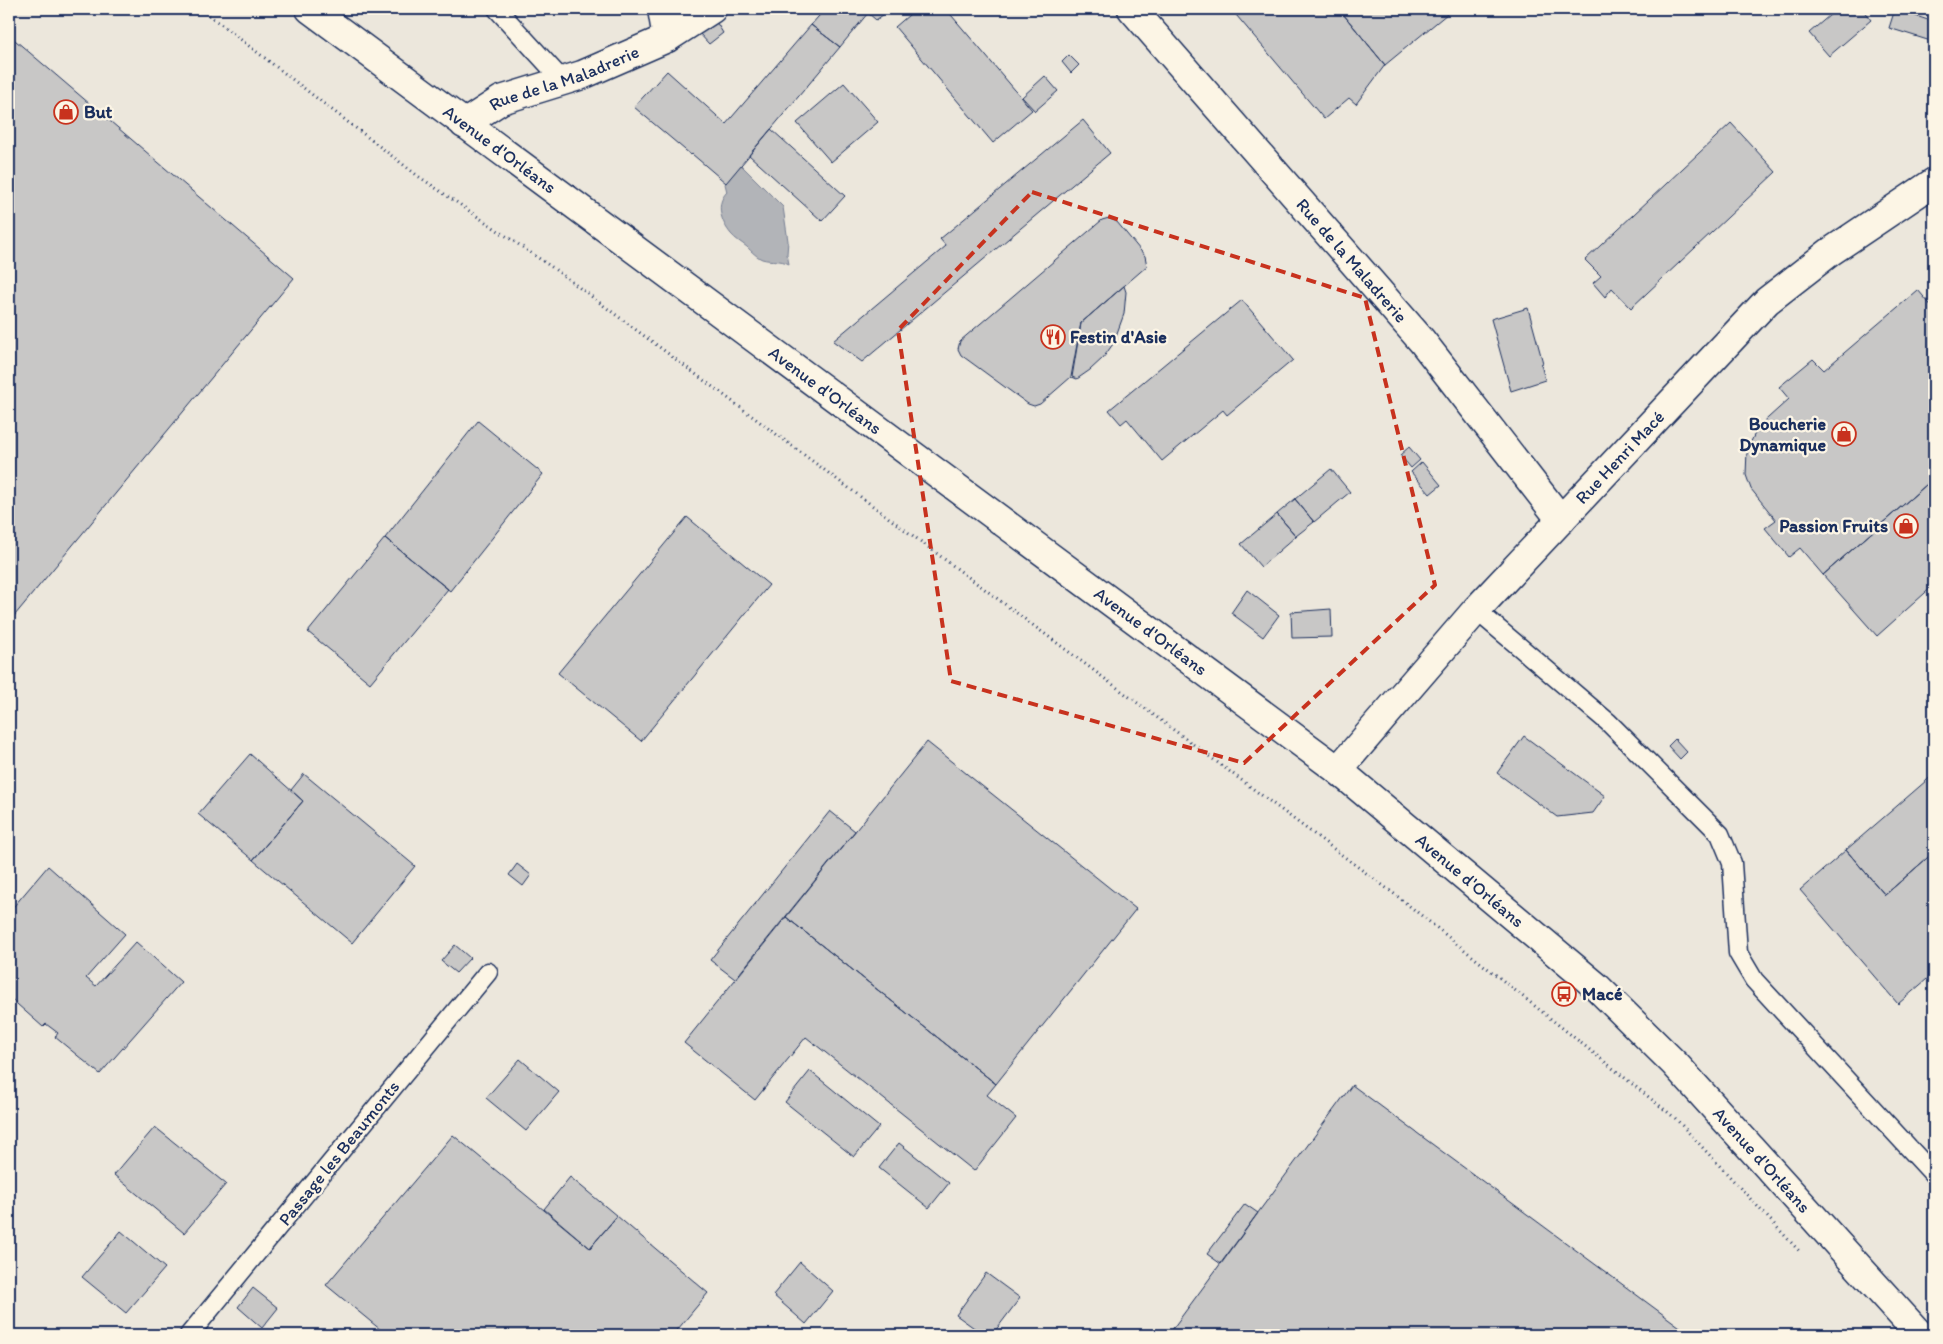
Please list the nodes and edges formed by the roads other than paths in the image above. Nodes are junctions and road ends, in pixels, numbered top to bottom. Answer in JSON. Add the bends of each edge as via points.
{"nodes":[{"id":1,"x":310,"y":9,"type":"edge"},
{"id":2,"x":497,"y":9,"type":"edge"},
{"id":3,"x":662,"y":9,"type":"edge"},
{"id":4,"x":712,"y":9,"type":"edge"},
{"id":5,"x":1132,"y":9,"type":"edge"},
{"id":6,"x":667,"y":38,"type":"junction"},
{"id":7,"x":563,"y":81,"type":"junction"},
{"id":8,"x":464,"y":124,"type":"junction"},
{"id":9,"x":1934,"y":182,"type":"edge"},
{"id":10,"x":1561,"y":520,"type":"junction"},
{"id":11,"x":1476,"y":610,"type":"junction"},
{"id":12,"x":1338,"y":770,"type":"junction"},
{"id":13,"x":488,"y":972,"type":"dead end"},
{"id":14,"x":1934,"y":1175,"type":"edge"},
{"id":15,"x":189,"y":1335,"type":"edge"},
{"id":16,"x":1920,"y":1335,"type":"edge"}],
"edges":[{"from":1,"to":8,"type":"main road","name":"Avenue d'Orléans"},
{"from":2,"to":7,"type":"lane"},
{"from":3,"to":6,"type":"main road"},
{"from":4,"to":6,"type":"main road","name":"Rue de la Maladrerie"},
{"from":5,"to":10,"type":"main road","name":"Rue de la Maladrerie","via":[[1422,341]]},
{"from":6,"to":7,"type":"main road","name":"Rue de la Maladrerie"},
{"from":7,"to":8,"type":"main road","name":"Rue de la Maladrerie","via":[[502,100]]},
{"from":8,"to":12,"type":"main road","name":"Avenue d'Orléans"},
{"from":9,"to":10,"type":"main road","name":"Rue Henri Macé","via":[[1830,252],[1767,301]]},
{"from":10,"to":11,"type":"main road","name":"Rue Henri Macé"},
{"from":11,"to":12,"type":"main road","name":"Rue Henri Macé"},
{"from":11,"to":14,"type":"lane","via":[[1608,722],[1720,834],[1732,863],[1738,953],[1754,980]]},
{"from":12,"to":16,"type":"main road","name":"Avenue d'Orléans","via":[[1597,987],[1675,1064]]},
{"from":13,"to":15,"type":"lane","name":"Passage les Beaumonts"}]}
